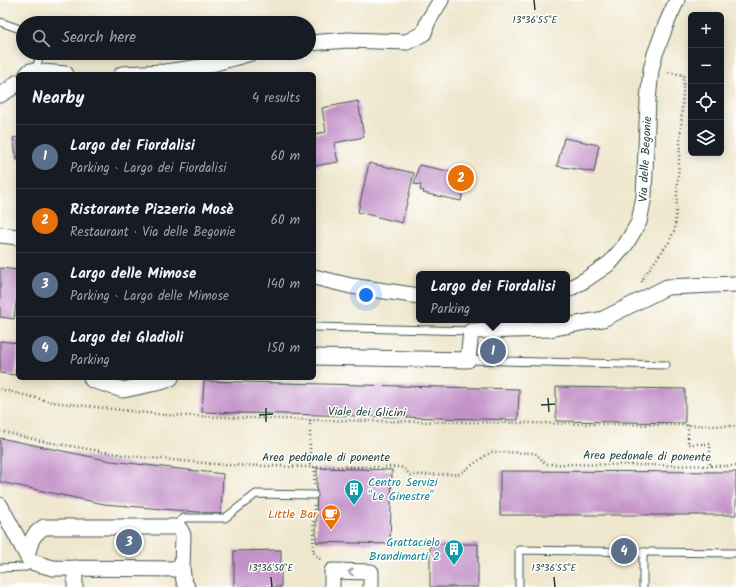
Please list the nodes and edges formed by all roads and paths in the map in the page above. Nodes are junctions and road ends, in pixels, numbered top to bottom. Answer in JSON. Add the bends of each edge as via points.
{"nodes":[{"id":1,"x":441,"y":0,"type":"edge"},
{"id":2,"x":677,"y":0,"type":"edge"},
{"id":3,"x":0,"y":22,"type":"edge"},
{"id":4,"x":16,"y":28,"type":"edge"},
{"id":5,"x":316,"y":42,"type":"edge"},
{"id":6,"x":38,"y":60,"type":"edge"},
{"id":7,"x":224,"y":60,"type":"edge"},
{"id":8,"x":652,"y":70,"type":"junction"},
{"id":9,"x":29,"y":72,"type":"edge"},
{"id":10,"x":165,"y":72,"type":"edge"},
{"id":11,"x":16,"y":84,"type":"edge"},
{"id":12,"x":0,"y":95,"type":"edge"},
{"id":13,"x":0,"y":235,"type":"edge"},
{"id":14,"x":16,"y":237,"type":"edge"},
{"id":15,"x":316,"y":278,"type":"edge"},
{"id":16,"x":736,"y":284,"type":"edge"},
{"id":17,"x":570,"y":288,"type":"edge"},
{"id":18,"x":416,"y":296,"type":"edge"},
{"id":19,"x":645,"y":299,"type":"junction"},
{"id":20,"x":316,"y":327,"type":"edge"},
{"id":21,"x":472,"y":331,"type":"junction"},
{"id":22,"x":316,"y":357,"type":"edge"},
{"id":23,"x":468,"y":360,"type":"junction"},
{"id":24,"x":666,"y":365,"type":"dead end"},
{"id":25,"x":92,"y":380,"type":"edge"},
{"id":26,"x":166,"y":380,"type":"edge"},
{"id":27,"x":0,"y":389,"type":"edge"},
{"id":28,"x":310,"y":420,"type":"junction"},
{"id":29,"x":688,"y":425,"type":"junction"},
{"id":30,"x":736,"y":426,"type":"edge"},
{"id":31,"x":0,"y":431,"type":"edge"},
{"id":32,"x":315,"y":466,"type":"junction"},
{"id":33,"x":710,"y":466,"type":"junction"},
{"id":34,"x":736,"y":466,"type":"edge"},
{"id":35,"x":310,"y":467,"type":"junction"},
{"id":36,"x":314,"y":495,"type":"junction"},
{"id":37,"x":0,"y":505,"type":"edge"},
{"id":38,"x":10,"y":524,"type":"junction"},
{"id":39,"x":44,"y":527,"type":"junction"},
{"id":40,"x":175,"y":527,"type":"junction"},
{"id":41,"x":313,"y":552,"type":"dead end"},
{"id":42,"x":643,"y":552,"type":"junction"},
{"id":43,"x":736,"y":552,"type":"edge"},
{"id":44,"x":29,"y":559,"type":"junction"},
{"id":45,"x":0,"y":568,"type":"edge"},
{"id":46,"x":75,"y":568,"type":"junction"},
{"id":47,"x":182,"y":569,"type":"junction"},
{"id":48,"x":75,"y":587,"type":"edge"},
{"id":49,"x":188,"y":587,"type":"edge"},
{"id":50,"x":332,"y":587,"type":"edge"},
{"id":51,"x":370,"y":587,"type":"edge"},
{"id":52,"x":519,"y":587,"type":"edge"},
{"id":53,"x":643,"y":587,"type":"edge"}],
"edges":[{"from":1,"to":5,"type":"street","via":[[424,33],[407,42],[348,40]]},
{"from":2,"to":8,"type":"street","name":"Via delle Begonie","via":[[655,54]]},
{"from":3,"to":4,"type":"lane"},
{"from":6,"to":9,"type":"lane","via":[[37,66]]},
{"from":7,"to":10,"type":"street"},
{"from":8,"to":17,"type":"street","name":"Via delle Begonie","via":[[648,100],[644,196],[639,222],[626,244],[610,263]]},
{"from":8,"to":19,"type":"path","via":[[684,75],[675,229],[669,242],[642,279]]},
{"from":11,"to":12,"type":"street"},
{"from":13,"to":14,"type":"street"},
{"from":15,"to":18,"type":"street","via":[[350,286]]},
{"from":16,"to":19,"type":"street","via":[[667,287]]},
{"from":19,"to":21,"type":"street","via":[[603,319],[550,329]]},
{"from":20,"to":21,"type":"lane"},
{"from":21,"to":23,"type":"street"},
{"from":22,"to":23,"type":"street"},
{"from":23,"to":24,"type":"lane"},
{"from":25,"to":26,"type":"street","via":[[123,390]]},
{"from":27,"to":28,"type":"path","name":"Viale dei Glicini","via":[[52,402],[165,415]]},
{"from":28,"to":29,"type":"path","name":"Viale dei Glicini"},
{"from":28,"to":35,"type":"path"},
{"from":29,"to":30,"type":"path","name":"Viale dei Glicini"},
{"from":29,"to":33,"type":"path","via":[[688,444],[710,444]]},
{"from":31,"to":35,"type":"path","name":"Area pedonale di ponente","via":[[40,441],[129,456],[226,465]]},
{"from":32,"to":33,"type":"path","name":"Area pedonale di ponente","via":[[401,467],[411,475],[459,474],[491,452],[535,453],[546,464]]},
{"from":32,"to":35,"type":"path","name":"Area pedonale di ponente"},
{"from":32,"to":36,"type":"path"},
{"from":33,"to":34,"type":"path","name":"Area pedonale di ponente"},
{"from":36,"to":40,"type":"lane","via":[[256,494],[225,518],[184,518]]},
{"from":36,"to":41,"type":"path"},
{"from":37,"to":38,"type":"street"},
{"from":38,"to":39,"type":"street"},
{"from":38,"to":44,"type":"street"},
{"from":39,"to":40,"type":"street"},
{"from":39,"to":44,"type":"street","via":[[36,532],[32,539]]},
{"from":40,"to":47,"type":"street","via":[[180,529],[183,535]]},
{"from":42,"to":43,"type":"lane"},
{"from":42,"to":52,"type":"lane","via":[[520,550]]},
{"from":42,"to":53,"type":"lane"},
{"from":44,"to":45,"type":"lane","via":[[26,567]]},
{"from":44,"to":46,"type":"street","via":[[53,568]]},
{"from":46,"to":47,"type":"street"},
{"from":46,"to":48,"type":"street"},
{"from":47,"to":49,"type":"street"},
{"from":51,"to":50,"type":"street","one_way":true,"via":[[371,572],[332,571]]}]}
